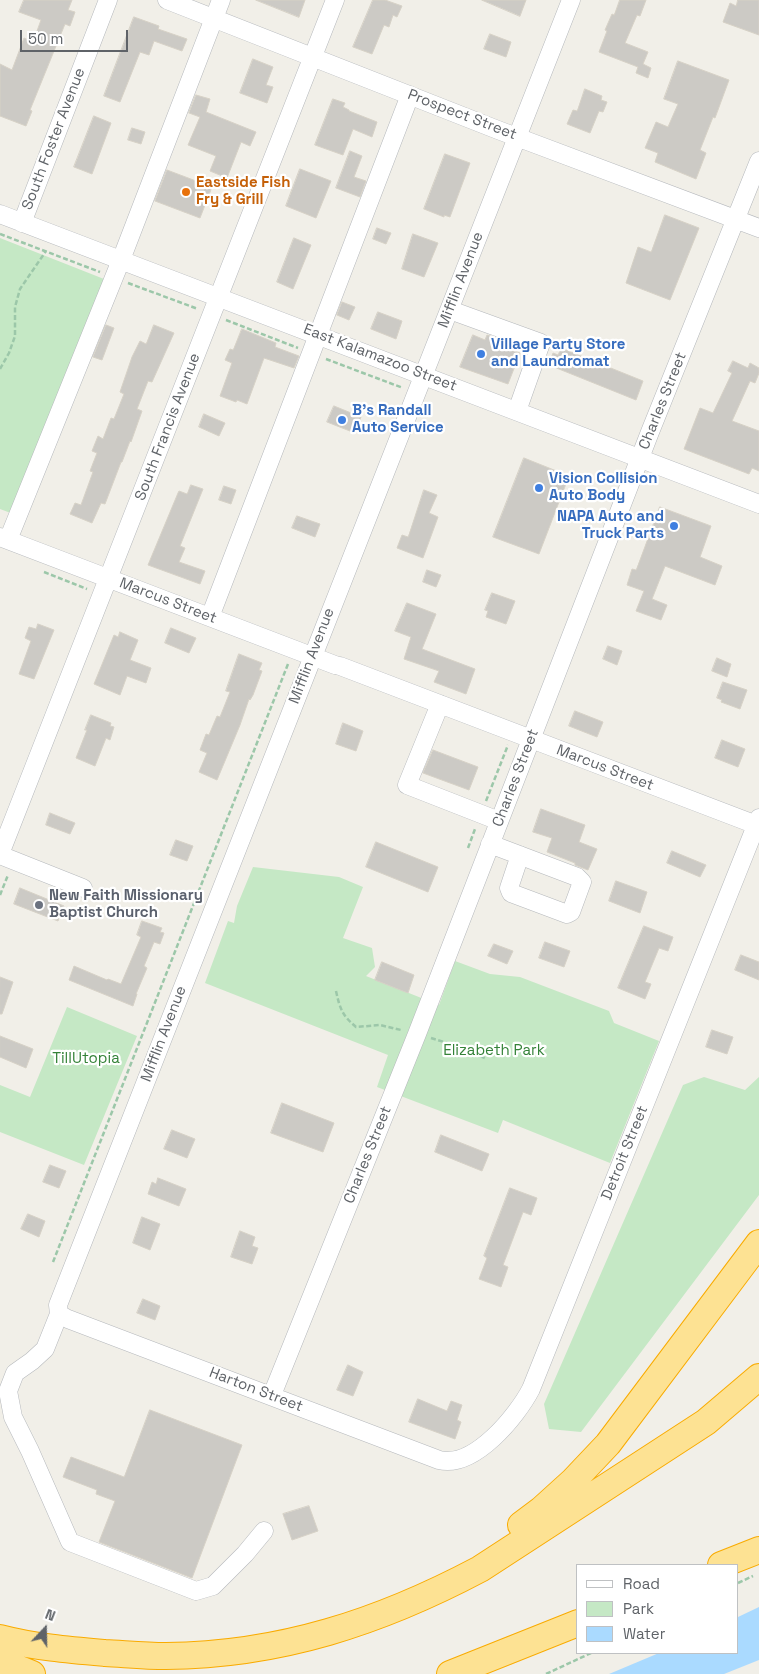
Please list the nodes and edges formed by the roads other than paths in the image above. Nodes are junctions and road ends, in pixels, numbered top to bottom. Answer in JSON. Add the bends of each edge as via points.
{"nodes":[{"id":1,"x":108,"y":0,"type":"edge"},
{"id":2,"x":167,"y":0,"type":"edge"},
{"id":3,"x":220,"y":0,"type":"edge"},
{"id":4,"x":335,"y":0,"type":"edge"},
{"id":5,"x":570,"y":0,"type":"edge"},
{"id":6,"x":214,"y":18,"type":"junction"},
{"id":7,"x":313,"y":56,"type":"junction"},
{"id":8,"x":410,"y":95,"type":"junction"},
{"id":9,"x":517,"y":136,"type":"junction"},
{"id":10,"x":759,"y":161,"type":"edge"},
{"id":11,"x":0,"y":214,"type":"edge"},
{"id":12,"x":736,"y":219,"type":"junction"},
{"id":13,"x":22,"y":223,"type":"junction"},
{"id":14,"x":759,"y":228,"type":"edge"},
{"id":15,"x":121,"y":260,"type":"junction"},
{"id":16,"x":218,"y":297,"type":"junction"},
{"id":17,"x":450,"y":310,"type":"junction"},
{"id":18,"x":318,"y":335,"type":"junction"},
{"id":19,"x":423,"y":375,"type":"junction"},
{"id":20,"x":517,"y":411,"type":"junction"},
{"id":21,"x":640,"y":458,"type":"junction"},
{"id":22,"x":759,"y":504,"type":"edge"},
{"id":23,"x":4,"y":539,"type":"edge"},
{"id":24,"x":108,"y":579,"type":"junction"},
{"id":25,"x":210,"y":617,"type":"junction"},
{"id":26,"x":312,"y":656,"type":"junction"},
{"id":27,"x":440,"y":704,"type":"junction"},
{"id":28,"x":531,"y":739,"type":"junction"},
{"id":29,"x":499,"y":821,"type":"junction"},
{"id":30,"x":758,"y":823,"type":"edge"},
{"id":31,"x":490,"y":844,"type":"junction"},
{"id":32,"x":0,"y":854,"type":"edge"},
{"id":33,"x":520,"y":856,"type":"dead end"},
{"id":34,"x":83,"y":888,"type":"dead end"},
{"id":35,"x":759,"y":1242,"type":"edge"},
{"id":36,"x":59,"y":1314,"type":"junction"},
{"id":37,"x":759,"y":1377,"type":"edge"},
{"id":38,"x":272,"y":1395,"type":"junction"},
{"id":39,"x":455,"y":1461,"type":"joint"},
{"id":40,"x":264,"y":1531,"type":"dead end"},
{"id":41,"x":759,"y":1550,"type":"edge"},
{"id":42,"x":724,"y":1564,"type":"edge"},
{"id":43,"x":403,"y":1606,"type":"junction"},
{"id":44,"x":576,"y":1624,"type":"edge"},
{"id":45,"x":0,"y":1638,"type":"edge"},
{"id":46,"x":0,"y":1661,"type":"edge"},
{"id":47,"x":32,"y":1674,"type":"edge"},
{"id":48,"x":450,"y":1674,"type":"edge"}],
"edges":[{"from":1,"to":13,"type":"street","name":"South Foster Avenue"},
{"from":2,"to":6,"type":"street","name":"Prospect Street"},
{"from":3,"to":6,"type":"street"},
{"from":4,"to":7,"type":"street","name":"South Francis Avenue"},
{"from":5,"to":9,"type":"street","name":"Mifflin Avenue"},
{"from":6,"to":7,"type":"street","name":"Prospect Street"},
{"from":6,"to":15,"type":"street"},
{"from":7,"to":8,"type":"street","name":"Prospect Street"},
{"from":7,"to":16,"type":"street","name":"South Francis Avenue"},
{"from":8,"to":9,"type":"street","name":"Prospect Street"},
{"from":8,"to":18,"type":"street"},
{"from":9,"to":12,"type":"street","name":"Prospect Street"},
{"from":9,"to":17,"type":"street","name":"Mifflin Avenue"},
{"from":10,"to":12,"type":"street","name":"Charles Street"},
{"from":11,"to":13,"type":"street","name":"East Kalamazoo Street"},
{"from":12,"to":14,"type":"street","name":"Prospect Street"},
{"from":12,"to":21,"type":"street","name":"Charles Street"},
{"from":13,"to":15,"type":"street","name":"East Kalamazoo Street"},
{"from":15,"to":16,"type":"street","name":"East Kalamazoo Street"},
{"from":15,"to":23,"type":"street"},
{"from":16,"to":18,"type":"street","name":"East Kalamazoo Street"},
{"from":16,"to":24,"type":"street","name":"South Francis Avenue"},
{"from":17,"to":19,"type":"street","name":"Mifflin Avenue"},
{"from":17,"to":20,"type":"street","via":[[541,343]]},
{"from":18,"to":19,"type":"street","name":"East Kalamazoo Street"},
{"from":18,"to":25,"type":"street"},
{"from":19,"to":20,"type":"street","name":"East Kalamazoo Street"},
{"from":19,"to":26,"type":"street","name":"Mifflin Avenue"},
{"from":20,"to":21,"type":"street","name":"East Kalamazoo Street"},
{"from":21,"to":22,"type":"street","name":"East Kalamazoo Street"},
{"from":21,"to":28,"type":"street","name":"Charles Street"},
{"from":23,"to":24,"type":"street","name":"Marcus Street"},
{"from":24,"to":25,"type":"street","name":"Marcus Street"},
{"from":24,"to":32,"type":"street","name":"South Francis Avenue"},
{"from":25,"to":26,"type":"street","name":"Marcus Street"},
{"from":26,"to":27,"type":"street","name":"Marcus Street"},
{"from":26,"to":36,"type":"street","name":"Mifflin Avenue","via":[[58,1305]]},
{"from":27,"to":28,"type":"street","name":"Marcus Street"},
{"from":27,"to":29,"type":"street","via":[[407,785]]},
{"from":28,"to":29,"type":"street","name":"Charles Street"},
{"from":28,"to":30,"type":"street","name":"Marcus Street"},
{"from":29,"to":31,"type":"street","name":"Charles Street"},
{"from":30,"to":39,"type":"street","name":"Detroit Street","via":[[531,1389],[518,1412],[501,1430],[474,1452]]},
{"from":31,"to":33,"type":"street"},
{"from":31,"to":38,"type":"street","name":"Charles Street"},
{"from":32,"to":34,"type":"street"},
{"from":35,"to":43,"type":"highway","via":[[608,1444],[573,1481],[508,1535]]},
{"from":36,"to":38,"type":"street","name":"Harton Street"},
{"from":36,"to":40,"type":"street","name":"Mifflin Avenue","via":[[45,1349],[15,1373],[8,1391],[14,1417],[70,1542],[196,1591],[213,1586]]},
{"from":37,"to":43,"type":"highway","via":[[706,1422],[523,1542],[458,1580]]},
{"from":38,"to":39,"type":"street","name":"Harton Street","via":[[440,1460]]},
{"from":41,"to":42,"type":"highway"},
{"from":43,"to":45,"type":"highway","via":[[308,1638],[233,1652],[166,1656],[126,1654]]},
{"from":44,"to":48,"type":"highway"},
{"from":46,"to":47,"type":"highway"}]}
